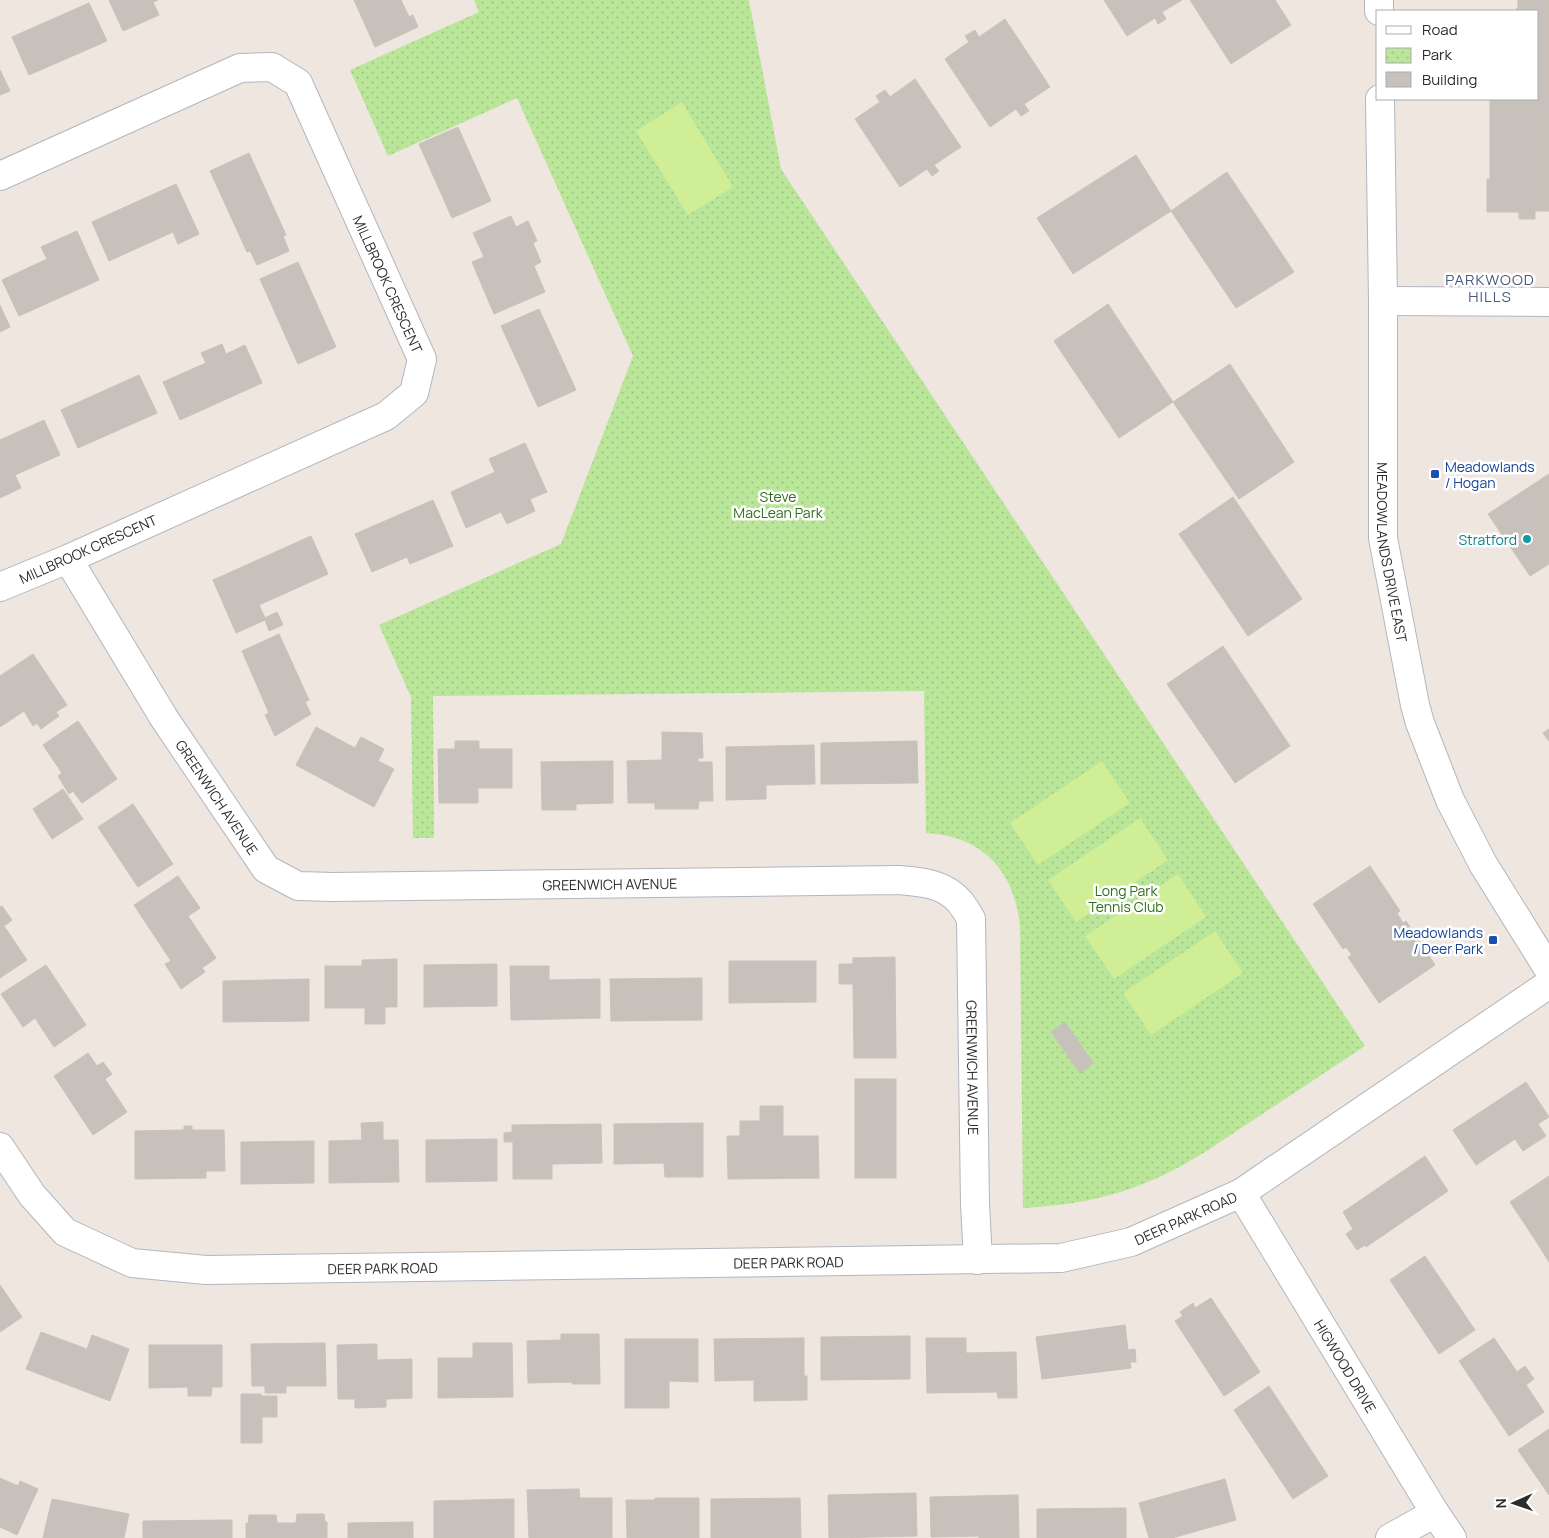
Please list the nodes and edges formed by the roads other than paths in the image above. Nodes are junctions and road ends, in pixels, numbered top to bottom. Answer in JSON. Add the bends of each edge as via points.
{"nodes":[{"id":1,"x":1380,"y":100,"type":"edge"},
{"id":2,"x":0,"y":176,"type":"edge"},
{"id":3,"x":1383,"y":301,"type":"junction"},
{"id":4,"x":1549,"y":302,"type":"edge"},
{"id":5,"x":68,"y":559,"type":"junction"},
{"id":6,"x":0,"y":587,"type":"edge"},
{"id":7,"x":1549,"y":970,"type":"edge"},
{"id":8,"x":1549,"y":984,"type":"edge"},
{"id":9,"x":0,"y":1147,"type":"edge"},
{"id":10,"x":1241,"y":1193,"type":"junction"},
{"id":11,"x":978,"y":1260,"type":"junction"},
{"id":12,"x":1435,"y":1513,"type":"junction"},
{"id":13,"x":1390,"y":1538,"type":"edge"},
{"id":14,"x":1452,"y":1538,"type":"edge"}],
"edges":[{"from":1,"to":3,"type":"street","name":"MEADOWLANDS DRIVE EAST"},
{"from":2,"to":5,"type":"street","name":"MILLBROOK CRESCENT","via":[[240,68],[272,67],[298,83],[422,359],[414,393],[386,416]]},
{"from":3,"to":4,"type":"street"},
{"from":3,"to":7,"type":"street","name":"MEADOWLANDS DRIVE EAST","via":[[1382,538],[1415,705],[1450,800],[1483,864]]},
{"from":5,"to":6,"type":"street","name":"MILLBROOK CRESCENT"},
{"from":5,"to":11,"type":"street","name":"GREENWICH AVENUE","via":[[164,718],[266,869],[298,886],[898,880],[944,888],[960,902],[971,919]]},
{"from":8,"to":10,"type":"street","name":"DEER PARK ROAD"},
{"from":9,"to":11,"type":"street","name":"DEER PARK ROAD","via":[[32,1195],[66,1232],[132,1262],[206,1270]]},
{"from":10,"to":11,"type":"street","name":"DEER PARK ROAD","via":[[1131,1242],[1061,1258]]},
{"from":10,"to":12,"type":"street","name":"HIGWOOD DRIVE"},
{"from":12,"to":13,"type":"street"},
{"from":12,"to":14,"type":"street","name":"HIGWOOD DRIVE"}]}
